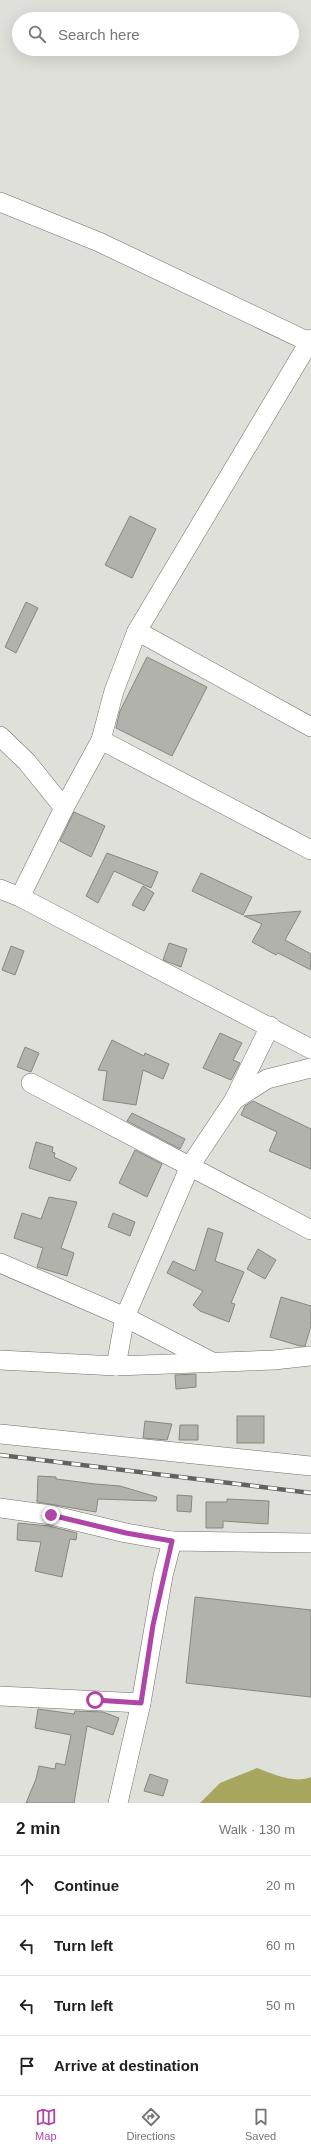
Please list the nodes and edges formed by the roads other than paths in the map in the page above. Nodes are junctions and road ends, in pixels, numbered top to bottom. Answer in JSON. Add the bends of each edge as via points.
{"nodes":[{"id":1,"x":0,"y":202,"type":"edge"},
{"id":2,"x":311,"y":341,"type":"edge"},
{"id":3,"x":137,"y":631,"type":"junction"},
{"id":4,"x":311,"y":727,"type":"edge"},
{"id":5,"x":0,"y":736,"type":"edge"},
{"id":6,"x":101,"y":740,"type":"junction"},
{"id":7,"x":64,"y":808,"type":"junction"},
{"id":8,"x":311,"y":850,"type":"edge"},
{"id":9,"x":0,"y":889,"type":"edge"},
{"id":10,"x":20,"y":897,"type":"junction"},
{"id":11,"x":270,"y":1026,"type":"junction"},
{"id":12,"x":311,"y":1049,"type":"edge"},
{"id":13,"x":311,"y":1068,"type":"edge"},
{"id":14,"x":31,"y":1084,"type":"dead end"},
{"id":15,"x":234,"y":1100,"type":"junction"},
{"id":16,"x":190,"y":1166,"type":"junction"},
{"id":17,"x":311,"y":1230,"type":"edge"},
{"id":18,"x":0,"y":1263,"type":"edge"},
{"id":19,"x":125,"y":1317,"type":"junction"},
{"id":20,"x":311,"y":1356,"type":"edge"},
{"id":21,"x":0,"y":1360,"type":"edge"},
{"id":22,"x":213,"y":1363,"type":"junction"},
{"id":23,"x":116,"y":1366,"type":"junction"},
{"id":24,"x":0,"y":1434,"type":"edge"},
{"id":25,"x":311,"y":1466,"type":"edge"},
{"id":26,"x":1,"y":1508,"type":"edge"},
{"id":27,"x":172,"y":1541,"type":"junction"},
{"id":28,"x":311,"y":1543,"type":"edge"},
{"id":29,"x":0,"y":1696,"type":"edge"},
{"id":30,"x":141,"y":1703,"type":"junction"},
{"id":31,"x":118,"y":1803,"type":"edge"}],
"edges":[{"from":1,"to":2,"type":"street","via":[[99,242]]},
{"from":2,"to":3,"type":"street"},
{"from":3,"to":4,"type":"street"},
{"from":3,"to":6,"type":"street","via":[[114,691]]},
{"from":5,"to":7,"type":"street","via":[[27,762]]},
{"from":6,"to":7,"type":"street"},
{"from":6,"to":8,"type":"street"},
{"from":7,"to":10,"type":"street"},
{"from":9,"to":10,"type":"street"},
{"from":10,"to":11,"type":"street"},
{"from":11,"to":12,"type":"street"},
{"from":11,"to":15,"type":"street"},
{"from":13,"to":15,"type":"street","via":[[267,1079]]},
{"from":14,"to":16,"type":"street"},
{"from":15,"to":16,"type":"street"},
{"from":16,"to":17,"type":"street"},
{"from":16,"to":19,"type":"street"},
{"from":18,"to":19,"type":"street"},
{"from":19,"to":22,"type":"street"},
{"from":19,"to":23,"type":"street"},
{"from":20,"to":22,"type":"street"},
{"from":21,"to":23,"type":"street"},
{"from":22,"to":23,"type":"street"},
{"from":24,"to":25,"type":"street"},
{"from":26,"to":27,"type":"street","via":[[51,1515]]},
{"from":27,"to":28,"type":"street"},
{"from":27,"to":30,"type":"street","via":[[153,1625]]},
{"from":29,"to":30,"type":"street"},
{"from":30,"to":31,"type":"street"}]}
